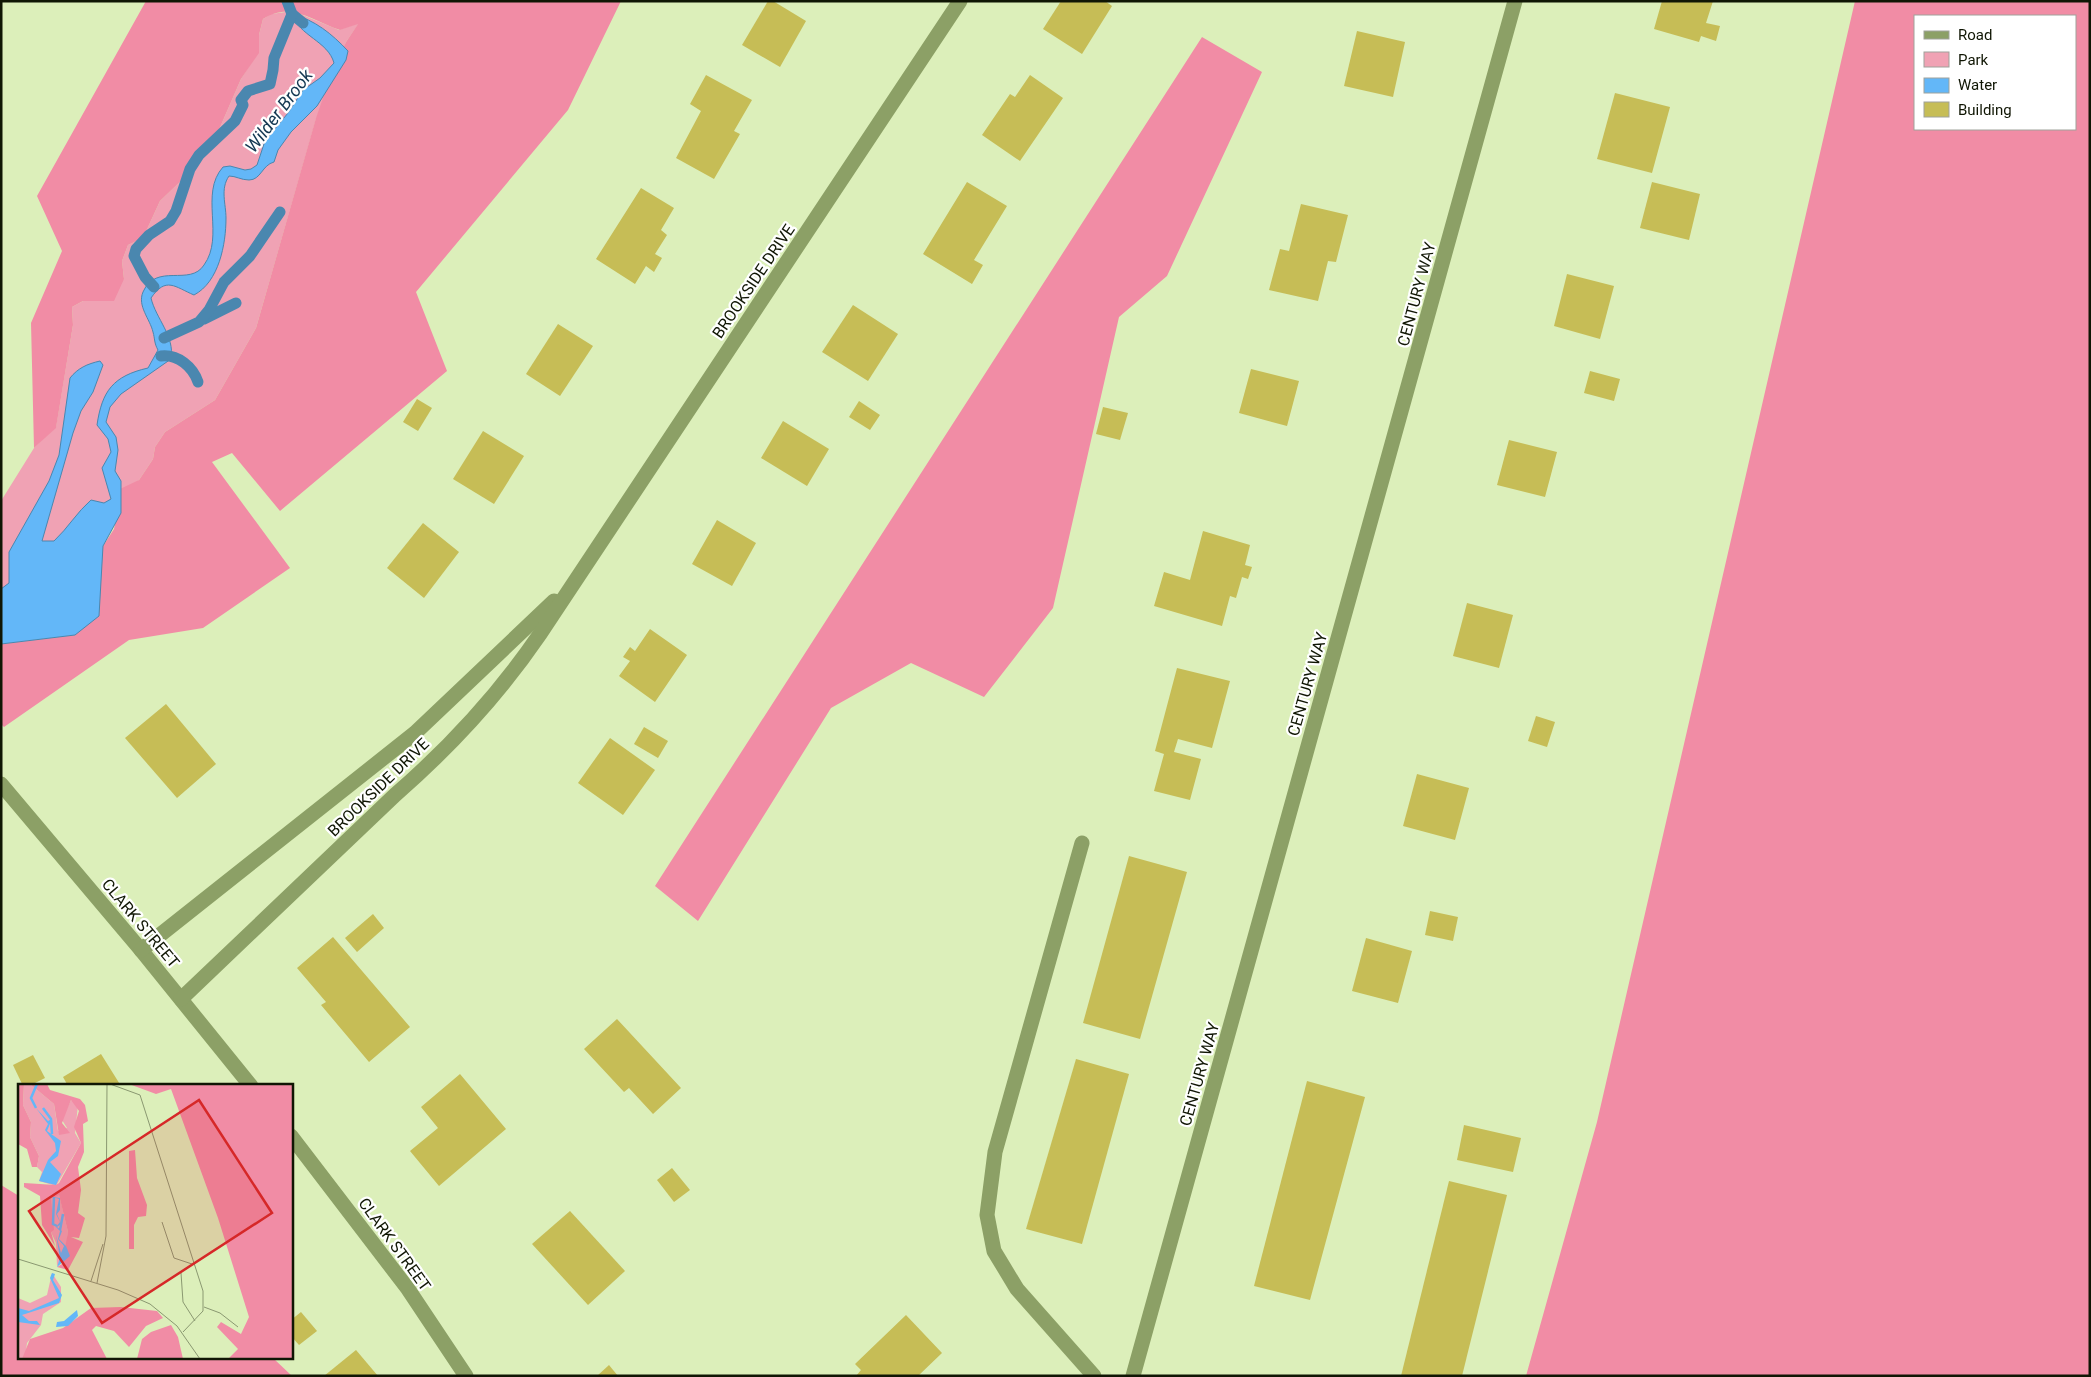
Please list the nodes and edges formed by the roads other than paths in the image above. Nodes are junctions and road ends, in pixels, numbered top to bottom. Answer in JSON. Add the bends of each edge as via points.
{"nodes":[{"id":1,"x":960,"y":1,"type":"edge"},
{"id":2,"x":1515,"y":1,"type":"edge"},
{"id":3,"x":575,"y":579,"type":"junction"},
{"id":4,"x":1,"y":784,"type":"edge"},
{"id":5,"x":1082,"y":843,"type":"dead end"},
{"id":6,"x":141,"y":950,"type":"junction"},
{"id":7,"x":181,"y":999,"type":"junction"},
{"id":8,"x":250,"y":1084,"type":"edge"},
{"id":9,"x":292,"y":1137,"type":"edge"},
{"id":10,"x":466,"y":1376,"type":"edge"},
{"id":11,"x":1094,"y":1376,"type":"edge"},
{"id":12,"x":1133,"y":1376,"type":"edge"}],
"edges":[{"from":1,"to":3,"type":"street","name":"BROOKSIDE DRIVE"},
{"from":2,"to":12,"type":"street","name":"CENTURY WAY"},
{"from":3,"to":6,"type":"street","name":"BROOKSIDE DRIVE","via":[[415,733]]},
{"from":3,"to":7,"type":"street","name":"BROOKSIDE DRIVE","via":[[518,665],[458,734]]},
{"from":4,"to":6,"type":"street","name":"CLARK STREET"},
{"from":5,"to":11,"type":"street","via":[[995,1152],[987,1216],[994,1251],[1018,1289]]},
{"from":6,"to":7,"type":"street","name":"CLARK STREET"},
{"from":7,"to":8,"type":"street","name":"CLARK STREET"},
{"from":9,"to":10,"type":"street","name":"CLARK STREET","via":[[408,1289]]}]}
